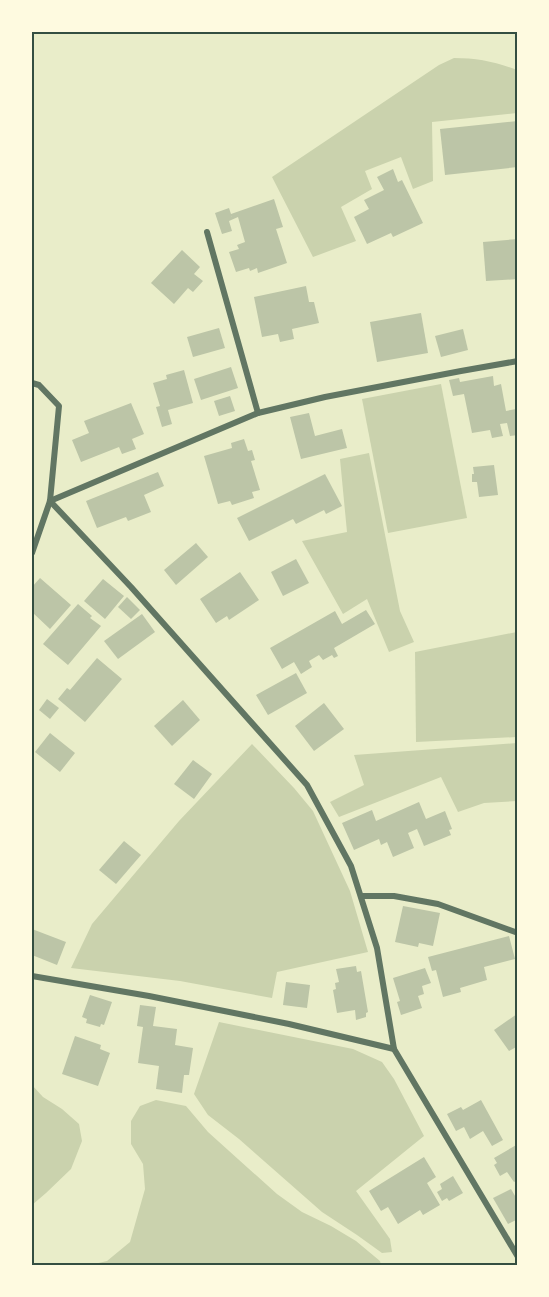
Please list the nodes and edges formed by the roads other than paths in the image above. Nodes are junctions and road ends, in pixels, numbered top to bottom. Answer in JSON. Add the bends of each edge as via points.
{"nodes":[{"id":1,"x":207,"y":232,"type":"dead end"},
{"id":2,"x":518,"y":361,"type":"edge"},
{"id":3,"x":32,"y":383,"type":"edge"},
{"id":4,"x":258,"y":413,"type":"junction"},
{"id":5,"x":50,"y":501,"type":"junction"},
{"id":6,"x":32,"y":553,"type":"edge"},
{"id":7,"x":361,"y":896,"type":"junction"},
{"id":8,"x":518,"y":933,"type":"edge"},
{"id":9,"x":32,"y":976,"type":"edge"},
{"id":10,"x":394,"y":1049,"type":"junction"},
{"id":11,"x":518,"y":1257,"type":"edge"}],
"edges":[{"from":1,"to":4,"type":"street"},
{"from":2,"to":4,"type":"street"},
{"from":3,"to":5,"type":"street","via":[[39,385],[59,406]]},
{"from":4,"to":5,"type":"street"},
{"from":5,"to":6,"type":"street"},
{"from":5,"to":7,"type":"street","via":[[131,586],[307,785],[351,866]]},
{"from":7,"to":8,"type":"street","via":[[394,896],[438,904]]},
{"from":7,"to":10,"type":"street","via":[[377,948]]},
{"from":9,"to":10,"type":"street","via":[[289,1024]]},
{"from":10,"to":11,"type":"street"}]}
